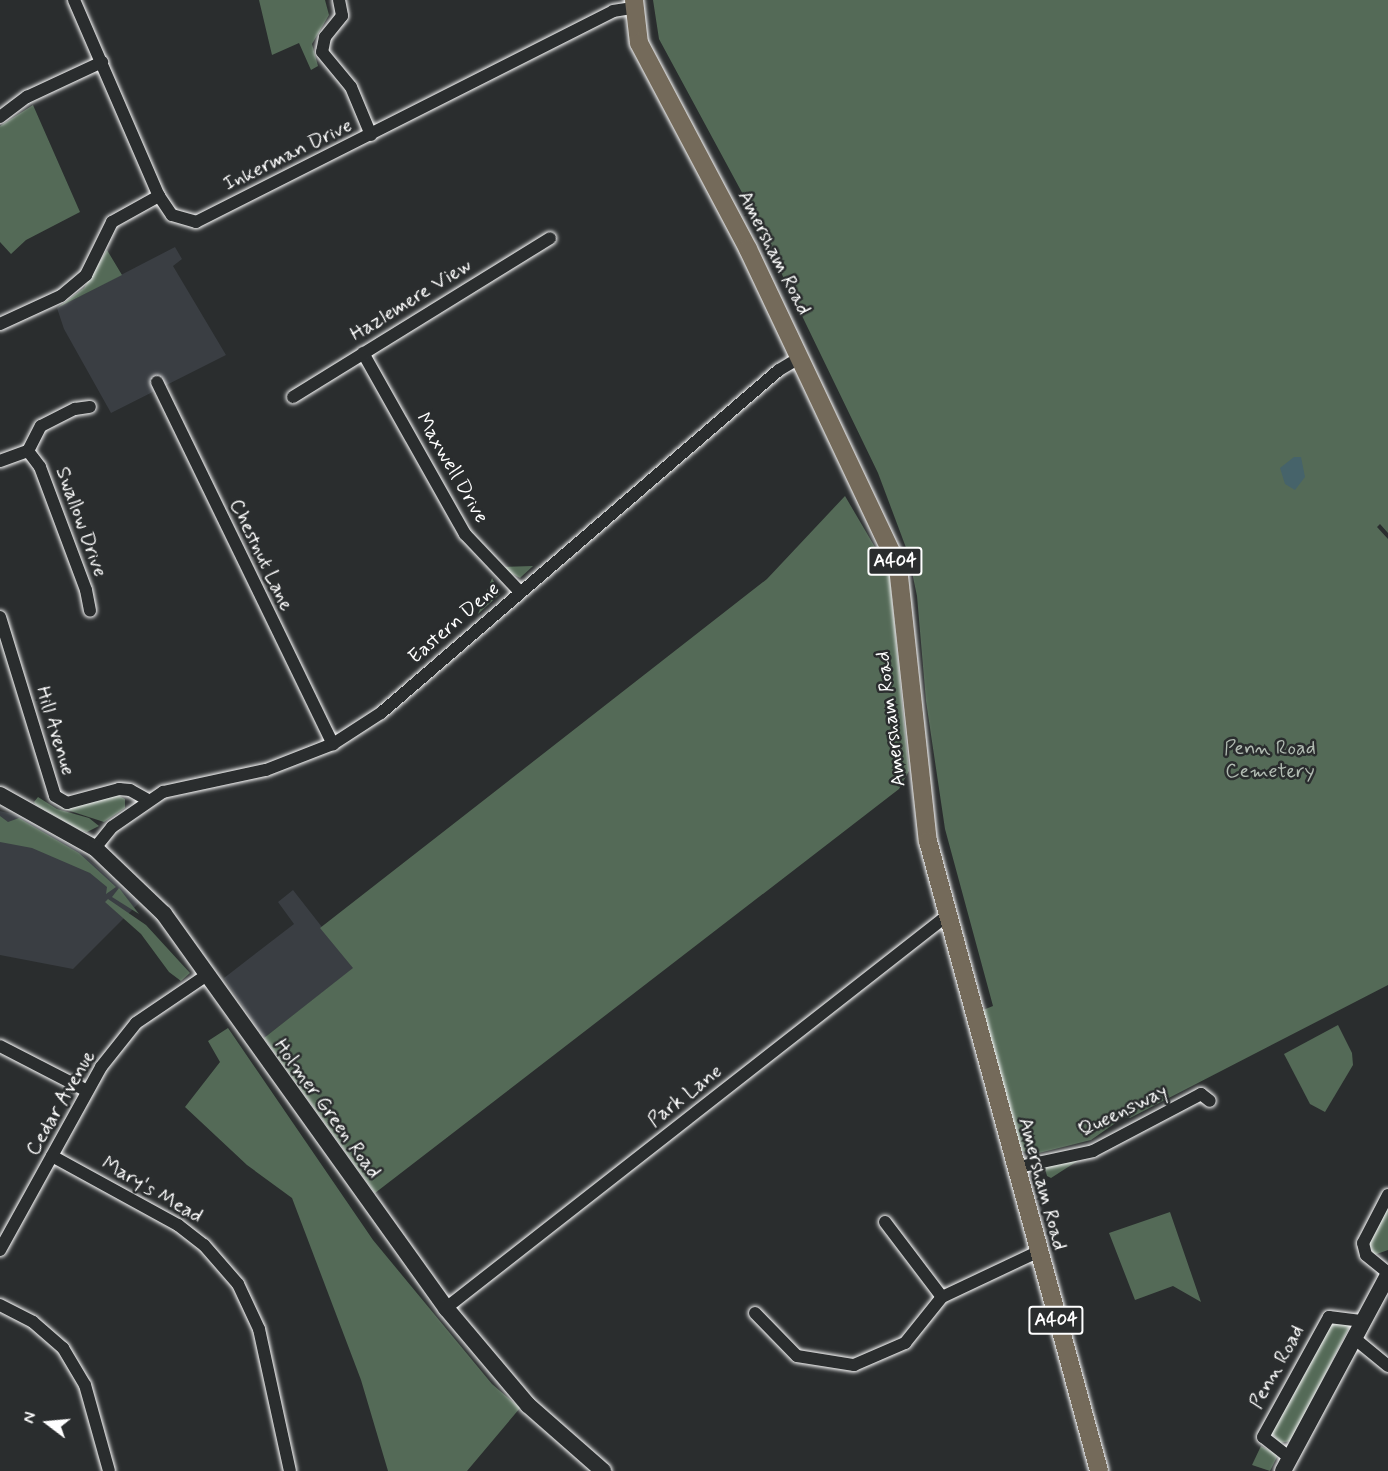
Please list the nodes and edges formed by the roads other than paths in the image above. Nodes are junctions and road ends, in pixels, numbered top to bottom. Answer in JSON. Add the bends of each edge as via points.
{"nodes":[{"id":1,"x":74,"y":0,"type":"edge"},
{"id":2,"x":339,"y":0,"type":"edge"},
{"id":3,"x":633,"y":4,"type":"edge"},
{"id":4,"x":102,"y":62,"type":"junction"},
{"id":5,"x":0,"y":117,"type":"edge"},
{"id":6,"x":371,"y":135,"type":"junction"},
{"id":7,"x":159,"y":196,"type":"junction"},
{"id":8,"x":550,"y":237,"type":"dead end"},
{"id":9,"x":0,"y":324,"type":"edge"},
{"id":10,"x":363,"y":353,"type":"junction"},
{"id":11,"x":801,"y":357,"type":"junction"},
{"id":12,"x":157,"y":382,"type":"dead end"},
{"id":13,"x":293,"y":397,"type":"dead end"},
{"id":14,"x":90,"y":407,"type":"dead end"},
{"id":15,"x":28,"y":451,"type":"junction"},
{"id":16,"x":0,"y":461,"type":"edge"},
{"id":17,"x":520,"y":592,"type":"junction"},
{"id":18,"x":90,"y":611,"type":"dead end"},
{"id":19,"x":0,"y":617,"type":"edge"},
{"id":20,"x":333,"y":744,"type":"junction"},
{"id":21,"x":0,"y":795,"type":"edge"},
{"id":22,"x":148,"y":800,"type":"junction"},
{"id":23,"x":95,"y":848,"type":"junction"},
{"id":24,"x":948,"y":915,"type":"junction"},
{"id":25,"x":207,"y":975,"type":"junction"},
{"id":26,"x":0,"y":1046,"type":"edge"},
{"id":27,"x":87,"y":1091,"type":"junction"},
{"id":28,"x":1210,"y":1101,"type":"dead end"},
{"id":29,"x":52,"y":1156,"type":"junction"},
{"id":30,"x":1014,"y":1168,"type":"junction"},
{"id":31,"x":1388,"y":1196,"type":"edge"},
{"id":32,"x":885,"y":1222,"type":"dead end"},
{"id":33,"x":0,"y":1250,"type":"edge"},
{"id":34,"x":1036,"y":1252,"type":"junction"},
{"id":35,"x":1388,"y":1274,"type":"edge"},
{"id":36,"x":942,"y":1297,"type":"junction"},
{"id":37,"x":0,"y":1305,"type":"edge"},
{"id":38,"x":446,"y":1308,"type":"junction"},
{"id":39,"x":755,"y":1313,"type":"dead end"},
{"id":40,"x":1363,"y":1321,"type":"junction"},
{"id":41,"x":1354,"y":1338,"type":"junction"},
{"id":42,"x":1388,"y":1366,"type":"edge"},
{"id":43,"x":1287,"y":1464,"type":"edge"},
{"id":44,"x":109,"y":1471,"type":"edge"},
{"id":45,"x":290,"y":1471,"type":"edge"},
{"id":46,"x":603,"y":1471,"type":"edge"},
{"id":47,"x":1099,"y":1471,"type":"edge"}],
"edges":[{"from":1,"to":4,"type":"street","name":"Inkerman Drive"},
{"from":2,"to":6,"type":"street","via":[[342,16],[326,38],[322,52],[351,87]]},
{"from":3,"to":6,"type":"street","name":"Inkerman Drive","via":[[613,10]]},
{"from":3,"to":11,"type":"main road","name":"Amersham Road","number":"A404","via":[[639,43]]},
{"from":4,"to":5,"type":"street","via":[[27,97]]},
{"from":4,"to":7,"type":"street","name":"Inkerman Drive"},
{"from":6,"to":7,"type":"street","name":"Inkerman Drive","via":[[196,222],[172,216]]},
{"from":7,"to":9,"type":"street","via":[[112,222],[86,275],[61,296]]},
{"from":8,"to":10,"type":"street","name":"Hazlemere View"},
{"from":10,"to":13,"type":"street","name":"Hazlemere View"},
{"from":10,"to":17,"type":"street","name":"Maxwell Drive","via":[[465,534],[495,570]]},
{"from":11,"to":17,"type":"street","name":"Eastern Dene","via":[[779,370]]},
{"from":11,"to":24,"type":"main road","name":"Amersham Road","number":"A404","via":[[898,567],[927,841]]},
{"from":12,"to":20,"type":"street","name":"Chestnut Lane"},
{"from":14,"to":15,"type":"street","via":[[75,408],[41,426]]},
{"from":15,"to":16,"type":"street"},
{"from":15,"to":18,"type":"street","name":"Swallow Drive","via":[[40,467]]},
{"from":17,"to":20,"type":"street","name":"Eastern Dene","via":[[381,713]]},
{"from":19,"to":22,"type":"street","name":"Hill Avenue","via":[[55,796],[67,803],[119,789]]},
{"from":20,"to":22,"type":"street","name":"Eastern Dene","via":[[266,770],[179,788]]},
{"from":21,"to":23,"type":"street","name":"Holmer Green Road"},
{"from":22,"to":23,"type":"street","name":"Eastern Dene","via":[[112,827]]},
{"from":23,"to":25,"type":"street","name":"Holmer Green Road","via":[[164,915]]},
{"from":24,"to":30,"type":"main road","name":"Amersham Road","number":"A404"},
{"from":24,"to":38,"type":"street","name":"Park Lane"},
{"from":25,"to":27,"type":"street","name":"Cedar Avenue","via":[[136,1023]]},
{"from":25,"to":38,"type":"street","name":"Holmer Green Road"},
{"from":26,"to":27,"type":"street"},
{"from":27,"to":29,"type":"street","name":"Cedar Avenue"},
{"from":28,"to":30,"type":"street","name":"Queensway","via":[[1201,1094],[1093,1151]]},
{"from":29,"to":33,"type":"street","name":"Cedar Avenue"},
{"from":29,"to":45,"type":"street","name":"Mary's Mead","via":[[178,1225],[204,1245],[238,1284],[259,1329]]},
{"from":30,"to":34,"type":"main road","name":"Amersham Road","number":"A404"},
{"from":31,"to":35,"type":"street","name":"Penn Road","via":[[1363,1243],[1366,1255]]},
{"from":32,"to":36,"type":"street"},
{"from":34,"to":36,"type":"street"},
{"from":34,"to":47,"type":"main road","name":"Amersham Road","number":"A404"},
{"from":35,"to":40,"type":"street","name":"Penn Road"},
{"from":36,"to":39,"type":"street","via":[[905,1343],[854,1365],[797,1356]]},
{"from":37,"to":44,"type":"street","via":[[33,1322],[63,1348],[85,1385]]},
{"from":38,"to":46,"type":"street","name":"Holmer Green Road","via":[[528,1405]]},
{"from":40,"to":41,"type":"street","name":"Penn Road"},
{"from":40,"to":43,"type":"street","name":"Penn Road","via":[[1329,1317],[1263,1437]]},
{"from":41,"to":42,"type":"street"},
{"from":41,"to":43,"type":"street","name":"Penn Road"}]}
